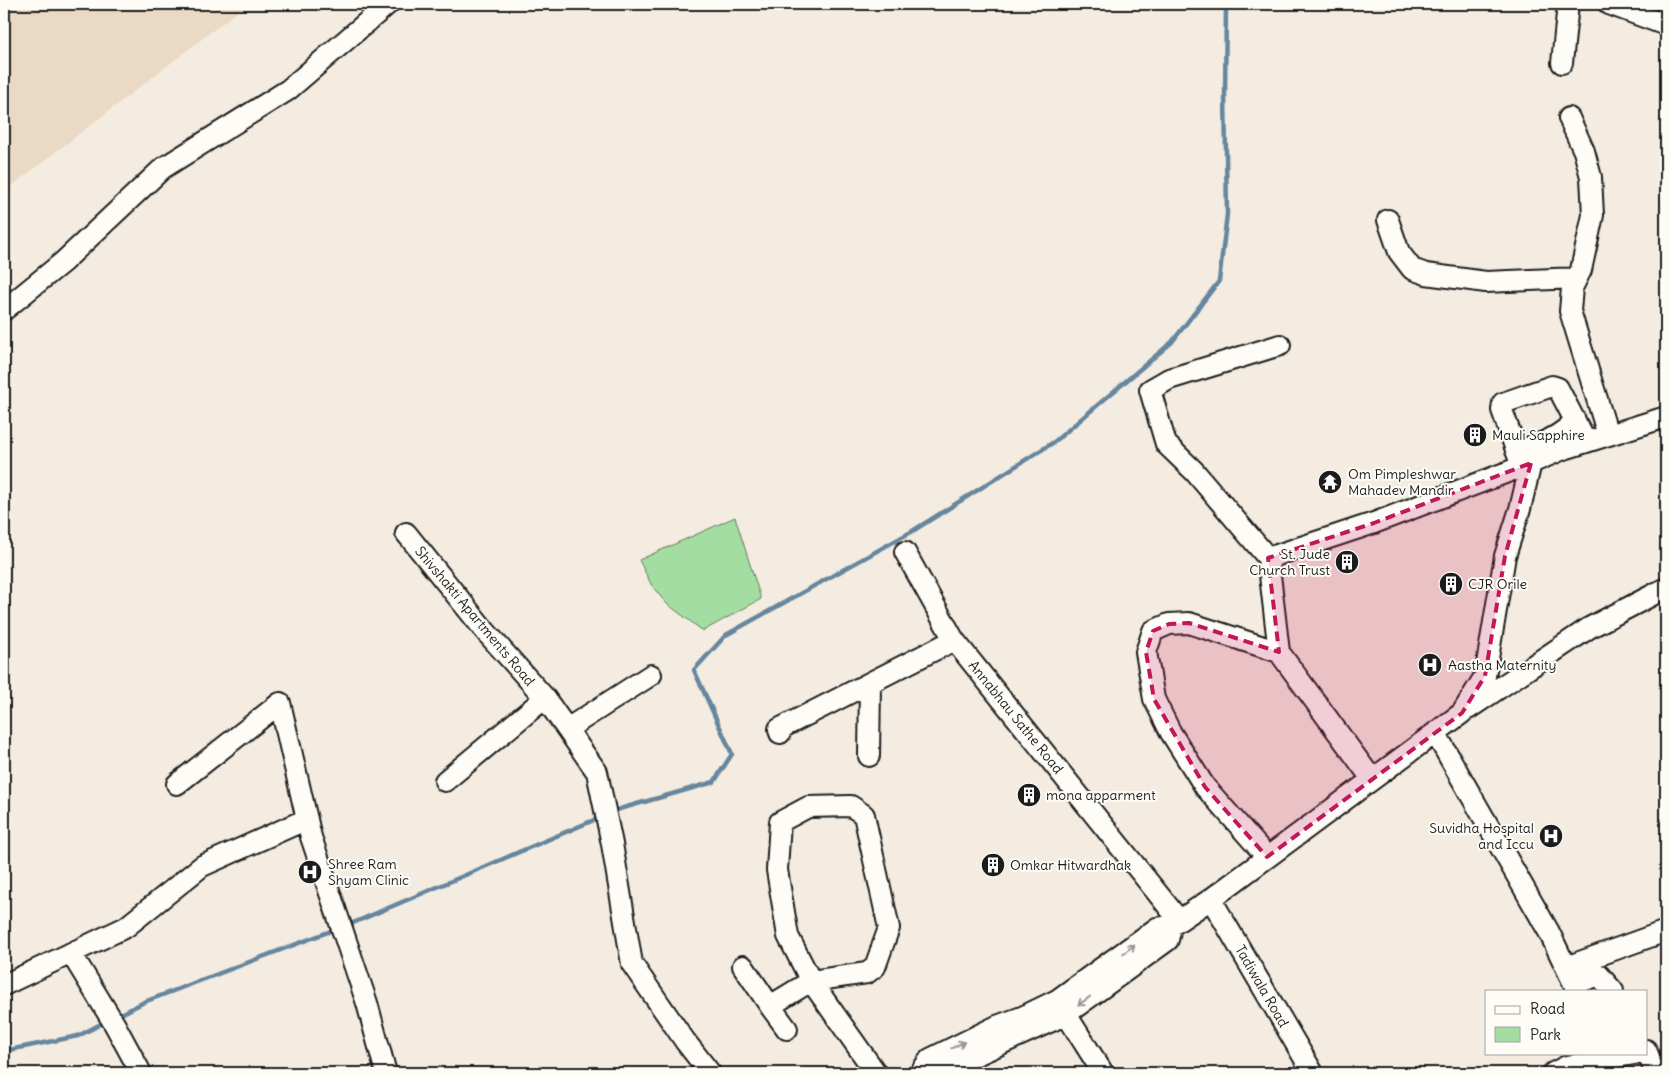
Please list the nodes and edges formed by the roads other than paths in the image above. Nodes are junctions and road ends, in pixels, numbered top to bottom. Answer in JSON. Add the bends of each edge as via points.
{"nodes":[{"id":1,"x":388,"y":4,"type":"edge"},
{"id":2,"x":1568,"y":4,"type":"edge"},
{"id":3,"x":1609,"y":4,"type":"edge"},
{"id":4,"x":1666,"y":25,"type":"edge"},
{"id":5,"x":1562,"y":63,"type":"dead end"},
{"id":6,"x":1569,"y":118,"type":"dead end"},
{"id":7,"x":1388,"y":220,"type":"dead end"},
{"id":8,"x":1577,"y":278,"type":"junction"},
{"id":9,"x":4,"y":310,"type":"edge"},
{"id":10,"x":1280,"y":345,"type":"dead end"},
{"id":11,"x":1666,"y":417,"type":"edge"},
{"id":12,"x":1575,"y":420,"type":"junction"},
{"id":13,"x":1608,"y":435,"type":"junction"},
{"id":14,"x":1586,"y":442,"type":"junction"},
{"id":15,"x":1523,"y":460,"type":"junction"},
{"id":16,"x":406,"y":533,"type":"dead end"},
{"id":17,"x":905,"y":552,"type":"dead end"},
{"id":18,"x":1268,"y":558,"type":"junction"},
{"id":19,"x":1666,"y":588,"type":"edge"},
{"id":20,"x":954,"y":640,"type":"junction"},
{"id":21,"x":1279,"y":652,"type":"junction"},
{"id":22,"x":651,"y":675,"type":"dead end"},
{"id":23,"x":870,"y":683,"type":"junction"},
{"id":24,"x":545,"y":698,"type":"junction"},
{"id":25,"x":1462,"y":713,"type":"junction"},
{"id":26,"x":567,"y":729,"type":"junction"},
{"id":27,"x":780,"y":731,"type":"dead end"},
{"id":28,"x":1436,"y":734,"type":"junction"},
{"id":29,"x":869,"y":756,"type":"dead end"},
{"id":30,"x":1372,"y":779,"type":"junction"},
{"id":31,"x":445,"y":781,"type":"dead end"},
{"id":32,"x":177,"y":784,"type":"dead end"},
{"id":33,"x":307,"y":819,"type":"junction"},
{"id":34,"x":1266,"y":857,"type":"junction"},
{"id":35,"x":1211,"y":899,"type":"junction"},
{"id":36,"x":1175,"y":923,"type":"junction"},
{"id":37,"x":1666,"y":931,"type":"edge"},
{"id":38,"x":71,"y":953,"type":"junction"},
{"id":39,"x":743,"y":966,"type":"dead end"},
{"id":40,"x":1566,"y":967,"type":"junction"},
{"id":41,"x":810,"y":980,"type":"junction"},
{"id":42,"x":4,"y":985,"type":"edge"},
{"id":43,"x":1611,"y":990,"type":"edge"},
{"id":44,"x":770,"y":1006,"type":"junction"},
{"id":45,"x":1061,"y":1007,"type":"junction"},
{"id":46,"x":787,"y":1029,"type":"dead end"},
{"id":47,"x":993,"y":1038,"type":"junction"},
{"id":48,"x":1634,"y":1054,"type":"edge"},
{"id":49,"x":1646,"y":1054,"type":"edge"},
{"id":50,"x":141,"y":1073,"type":"edge"},
{"id":51,"x":386,"y":1073,"type":"edge"},
{"id":52,"x":710,"y":1073,"type":"edge"},
{"id":53,"x":876,"y":1073,"type":"edge"},
{"id":54,"x":920,"y":1073,"type":"edge"},
{"id":55,"x":926,"y":1073,"type":"edge"},
{"id":56,"x":1104,"y":1073,"type":"edge"},
{"id":57,"x":1314,"y":1073,"type":"edge"},
{"id":58,"x":1553,"y":1073,"type":"edge"},
{"id":59,"x":1656,"y":1073,"type":"edge"}],
"edges":[{"from":1,"to":9,"type":"street","via":[[288,90],[163,168],[63,262]]},
{"from":2,"to":5,"type":"street"},
{"from":3,"to":4,"type":"street"},
{"from":6,"to":8,"type":"street","via":[[1584,150],[1591,177],[1593,216]]},
{"from":7,"to":8,"type":"street","via":[[1398,252],[1412,268],[1426,274],[1486,282]]},
{"from":8,"to":13,"type":"street","via":[[1572,288],[1570,311]]},
{"from":10,"to":18,"type":"street","via":[[1169,379],[1150,390],[1166,444],[1194,471]]},
{"from":11,"to":13,"type":"street"},
{"from":12,"to":14,"type":"street"},
{"from":12,"to":15,"type":"street","via":[[1559,434],[1527,448]]},
{"from":12,"to":15,"type":"street","via":[[1558,388],[1552,386],[1503,402],[1502,410]]},
{"from":13,"to":14,"type":"street"},
{"from":14,"to":15,"type":"street"},
{"from":15,"to":18,"type":"street","via":[[1374,523]]},
{"from":15,"to":25,"type":"street","via":[[1520,510],[1505,556],[1485,676]]},
{"from":16,"to":24,"type":"street","name":"Shivshakti Apartments Road","via":[[486,632]]},
{"from":17,"to":20,"type":"street","name":"Annabhau Sathe Road"},
{"from":18,"to":21,"type":"street"},
{"from":19,"to":25,"type":"street","via":[[1589,628]]},
{"from":20,"to":23,"type":"street"},
{"from":20,"to":36,"type":"street","name":"Annabhau Sathe Road"},
{"from":21,"to":30,"type":"street"},
{"from":21,"to":34,"type":"street","via":[[1189,623],[1169,624],[1153,631],[1146,652],[1154,699],[1171,733],[1205,787]]},
{"from":22,"to":26,"type":"street"},
{"from":23,"to":27,"type":"street"},
{"from":23,"to":29,"type":"street"},
{"from":24,"to":26,"type":"street","name":"Shivshakti Apartments Road"},
{"from":24,"to":31,"type":"street","name":"Shivshakti Apartments Road"},
{"from":25,"to":28,"type":"street"},
{"from":26,"to":52,"type":"street","name":"Shivshakti Apartments Road","via":[[597,772],[632,964],[684,1041]]},
{"from":28,"to":30,"type":"street"},
{"from":28,"to":40,"type":"street"},
{"from":30,"to":34,"type":"street"},
{"from":32,"to":33,"type":"street","via":[[280,703]]},
{"from":33,"to":38,"type":"street","via":[[202,866],[126,927]]},
{"from":33,"to":51,"type":"street","via":[[367,1002]]},
{"from":34,"to":35,"type":"street"},
{"from":35,"to":36,"type":"street"},
{"from":35,"to":57,"type":"street","name":"Tadiwala Road"},
{"from":36,"to":45,"type":"street","via":[[1168,940],[1102,978]]},
{"from":37,"to":40,"type":"street"},
{"from":38,"to":42,"type":"street"},
{"from":38,"to":50,"type":"street"},
{"from":39,"to":44,"type":"street"},
{"from":40,"to":43,"type":"street","via":[[1574,984],[1599,975]]},
{"from":41,"to":41,"type":"street","via":[[788,936],[777,870],[780,822],[808,808],[851,806],[864,816],[890,928],[874,967],[867,973]]},
{"from":41,"to":44,"type":"street"},
{"from":41,"to":53,"type":"street"},
{"from":44,"to":46,"type":"street"},
{"from":45,"to":47,"type":"street"},
{"from":45,"to":56,"type":"street"},
{"from":54,"to":47,"type":"street","one_way":true,"via":[[930,1059]]},
{"from":47,"to":55,"type":"street","via":[[939,1072]]},
{"from":48,"to":58,"type":"street","via":[[1567,1066]]},
{"from":49,"to":59,"type":"street"}]}
